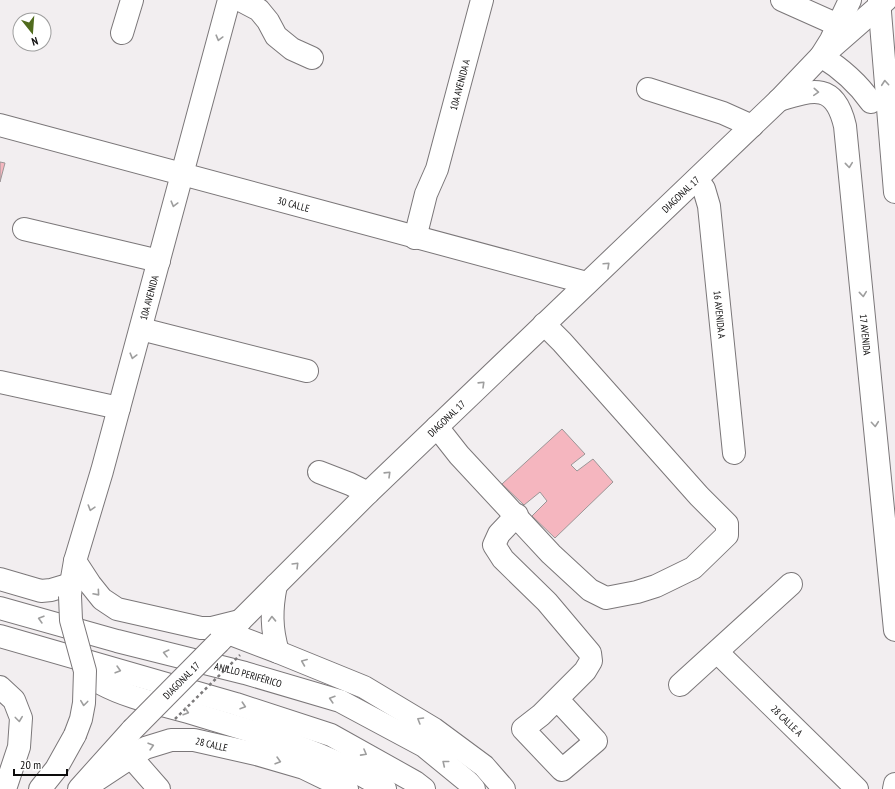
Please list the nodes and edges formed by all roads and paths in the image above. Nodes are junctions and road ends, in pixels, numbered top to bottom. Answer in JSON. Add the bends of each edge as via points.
{"nodes":[{"id":1,"x":130,"y":0,"type":"edge"},
{"id":2,"x":229,"y":0,"type":"edge"},
{"id":3,"x":240,"y":0,"type":"edge"},
{"id":4,"x":482,"y":0,"type":"edge"},
{"id":5,"x":782,"y":0,"type":"edge"},
{"id":6,"x":850,"y":0,"type":"edge"},
{"id":7,"x":881,"y":2,"type":"edge"},
{"id":8,"x":838,"y":25,"type":"junction"},
{"id":9,"x":122,"y":33,"type":"dead end"},
{"id":10,"x":821,"y":56,"type":"junction"},
{"id":11,"x":312,"y":58,"type":"dead end"},
{"id":12,"x":648,"y":89,"type":"dead end"},
{"id":13,"x":779,"y":100,"type":"junction"},
{"id":14,"x":871,"y":102,"type":"junction"},
{"id":15,"x":0,"y":125,"type":"edge"},
{"id":16,"x":889,"y":125,"type":"junction"},
{"id":17,"x":752,"y":126,"type":"junction"},
{"id":18,"x":845,"y":126,"type":"junction"},
{"id":19,"x":894,"y":155,"type":"edge"},
{"id":20,"x":182,"y":174,"type":"junction"},
{"id":21,"x":697,"y":179,"type":"junction"},
{"id":22,"x":895,"y":192,"type":"edge"},
{"id":23,"x":24,"y":229,"type":"dead end"},
{"id":24,"x":421,"y":239,"type":"junction"},
{"id":25,"x":159,"y":261,"type":"junction"},
{"id":26,"x":587,"y":283,"type":"junction"},
{"id":27,"x":544,"y":324,"type":"junction"},
{"id":28,"x":140,"y":329,"type":"junction"},
{"id":29,"x":307,"y":371,"type":"dead end"},
{"id":30,"x":0,"y":382,"type":"edge"},
{"id":31,"x":119,"y":408,"type":"junction"},
{"id":32,"x":437,"y":427,"type":"junction"},
{"id":33,"x":734,"y":453,"type":"dead end"},
{"id":34,"x":319,"y":472,"type":"dead end"},
{"id":35,"x":368,"y":494,"type":"junction"},
{"id":36,"x":517,"y":515,"type":"junction"},
{"id":37,"x":891,"y":557,"type":"edge"},
{"id":38,"x":75,"y":561,"type":"junction"},
{"id":39,"x":0,"y":579,"type":"edge"},
{"id":40,"x":791,"y":584,"type":"dead end"},
{"id":41,"x":276,"y":585,"type":"junction"},
{"id":42,"x":70,"y":590,"type":"junction"},
{"id":43,"x":0,"y":608,"type":"edge"},
{"id":44,"x":895,"y":630,"type":"edge"},
{"id":45,"x":229,"y":632,"type":"junction"},
{"id":46,"x":0,"y":636,"type":"edge"},
{"id":47,"x":278,"y":652,"type":"junction"},
{"id":48,"x":717,"y":652,"type":"junction"},
{"id":49,"x":240,"y":655,"type":"dead end"},
{"id":50,"x":85,"y":671,"type":"junction"},
{"id":51,"x":680,"y":684,"type":"dead end"},
{"id":52,"x":0,"y":687,"type":"edge"},
{"id":53,"x":557,"y":700,"type":"dead end"},
{"id":54,"x":175,"y":719,"type":"dead end"},
{"id":55,"x":131,"y":757,"type":"junction"},
{"id":56,"x":895,"y":784,"type":"edge"},
{"id":57,"x":5,"y":789,"type":"edge"},
{"id":58,"x":40,"y":789,"type":"edge"},
{"id":59,"x":79,"y":789,"type":"edge"},
{"id":60,"x":83,"y":789,"type":"edge"},
{"id":61,"x":159,"y":789,"type":"edge"},
{"id":62,"x":347,"y":789,"type":"edge"},
{"id":63,"x":385,"y":789,"type":"edge"},
{"id":64,"x":424,"y":789,"type":"edge"},
{"id":65,"x":474,"y":789,"type":"edge"},
{"id":66,"x":504,"y":789,"type":"edge"},
{"id":67,"x":857,"y":789,"type":"edge"},
{"id":68,"x":894,"y":789,"type":"edge"}],
"edges":[{"from":1,"to":9,"type":"main road"},
{"from":2,"to":20,"type":"main road","name":"10A AVENIDA","one_way":true},
{"from":3,"to":11,"type":"main road","via":[[260,10],[276,36],[292,49]]},
{"from":4,"to":24,"type":"main road","name":"10A AVENIDA A","via":[[437,169],[439,197]]},
{"from":5,"to":8,"type":"main road"},
{"from":6,"to":8,"type":"main road","name":"DIAGONAL 17"},
{"from":7,"to":10,"type":"main road","name":"DIAGONAL 17"},
{"from":16,"to":7,"type":"main road","one_way":true},
{"from":8,"to":10,"type":"main road","name":"DIAGONAL 17"},
{"from":10,"to":13,"type":"main road","name":"DIAGONAL 17"},
{"from":10,"to":14,"type":"main road","via":[[850,76]]},
{"from":12,"to":17,"type":"main road","via":[[723,113]]},
{"from":13,"to":17,"type":"main road","name":"DIAGONAL 17"},
{"from":13,"to":18,"type":"main road","name":"17 AVENIDA","one_way":true,"via":[[820,91],[833,98],[840,108]]},
{"from":14,"to":16,"type":"main road","via":[[879,106]]},
{"from":14,"to":18,"type":"main road","via":[[859,103],[852,107]]},
{"from":15,"to":20,"type":"main road","name":"30 CALLE"},
{"from":16,"to":19,"type":"main road"},
{"from":17,"to":21,"type":"main road","name":"DIAGONAL 17"},
{"from":18,"to":37,"type":"main road","name":"17 AVENIDA","one_way":true},
{"from":19,"to":22,"type":"main road"},
{"from":20,"to":24,"type":"main road","name":"30 CALLE"},
{"from":20,"to":25,"type":"main road","name":"10A AVENIDA","one_way":true},
{"from":26,"to":21,"type":"main road","name":"DIAGONAL 17","one_way":true},
{"from":21,"to":33,"type":"main road","name":"16 AVENIDA A","via":[[704,189],[709,206]]},
{"from":23,"to":25,"type":"main road"},
{"from":24,"to":26,"type":"main road","name":"30 CALLE"},
{"from":25,"to":28,"type":"main road","name":"10A AVENIDA"},
{"from":26,"to":27,"type":"main road","name":"DIAGONAL 17"},
{"from":32,"to":27,"type":"main road","name":"DIAGONAL 17","one_way":true},
{"from":27,"to":36,"type":"main road","via":[[727,524],[727,534],[693,568],[656,586],[606,598],[590,590],[551,554]]},
{"from":28,"to":29,"type":"main road"},
{"from":28,"to":31,"type":"main road","name":"10A AVENIDA","one_way":true},
{"from":30,"to":31,"type":"main road"},
{"from":31,"to":38,"type":"main road","name":"10A AVENIDA","one_way":true},
{"from":35,"to":32,"type":"main road","name":"DIAGONAL 17","one_way":true},
{"from":32,"to":36,"type":"main road","via":[[459,455]]},
{"from":34,"to":35,"type":"main road"},
{"from":41,"to":35,"type":"main road","name":"DIAGONAL 17","one_way":true},
{"from":36,"to":53,"type":"main road","via":[[499,534],[494,544],[503,559],[547,602],[590,653],[591,661],[585,671]]},
{"from":37,"to":44,"type":"main road","name":"17 AVENIDA"},
{"from":38,"to":42,"type":"main road","name":"10A AVENIDA"},
{"from":38,"to":45,"type":"main road","one_way":true,"via":[[102,599],[116,609]]},
{"from":39,"to":42,"type":"main road","via":[[41,591]]},
{"from":40,"to":48,"type":"main road"},
{"from":41,"to":45,"type":"main road","name":"DIAGONAL 17"},
{"from":47,"to":41,"type":"main road","one_way":true,"via":[[273,636],[272,619]]},
{"from":42,"to":50,"type":"main road","bridge":true,"via":[[71,620]]},
{"from":65,"to":43,"type":"main road","name":"ANILLO PERIFÉRICO","one_way":true,"via":[[424,746],[340,701]]},
{"from":45,"to":47,"type":"main road"},
{"from":45,"to":59,"type":"main road","name":"DIAGONAL 17","bridge":true,"via":[[132,730]]},
{"from":46,"to":64,"type":"main road","one_way":true,"via":[[236,704],[331,735]]},
{"from":66,"to":47,"type":"main road","one_way":true,"via":[[484,766],[428,725],[364,687]]},
{"from":48,"to":51,"type":"main road"},
{"from":48,"to":67,"type":"main road","name":"28 CALLE A"},
{"from":49,"to":54,"type":"path","bridge":true},
{"from":50,"to":58,"type":"main road","one_way":true,"bridge":true,"via":[[81,719],[56,769]]},
{"from":50,"to":63,"type":"main road","one_way":true,"via":[[102,683],[135,697],[267,736],[311,752],[346,767]]},
{"from":52,"to":57,"type":"main road","one_way":true,"via":[[14,700],[21,718],[19,747]]},
{"from":55,"to":60,"type":"main road","name":"28 CALLE"},
{"from":55,"to":61,"type":"main road"},
{"from":55,"to":62,"type":"main road","name":"28 CALLE","one_way":true,"via":[[145,748],[171,740],[194,740],[304,768]]},
{"from":56,"to":68,"type":"main road"}]}
